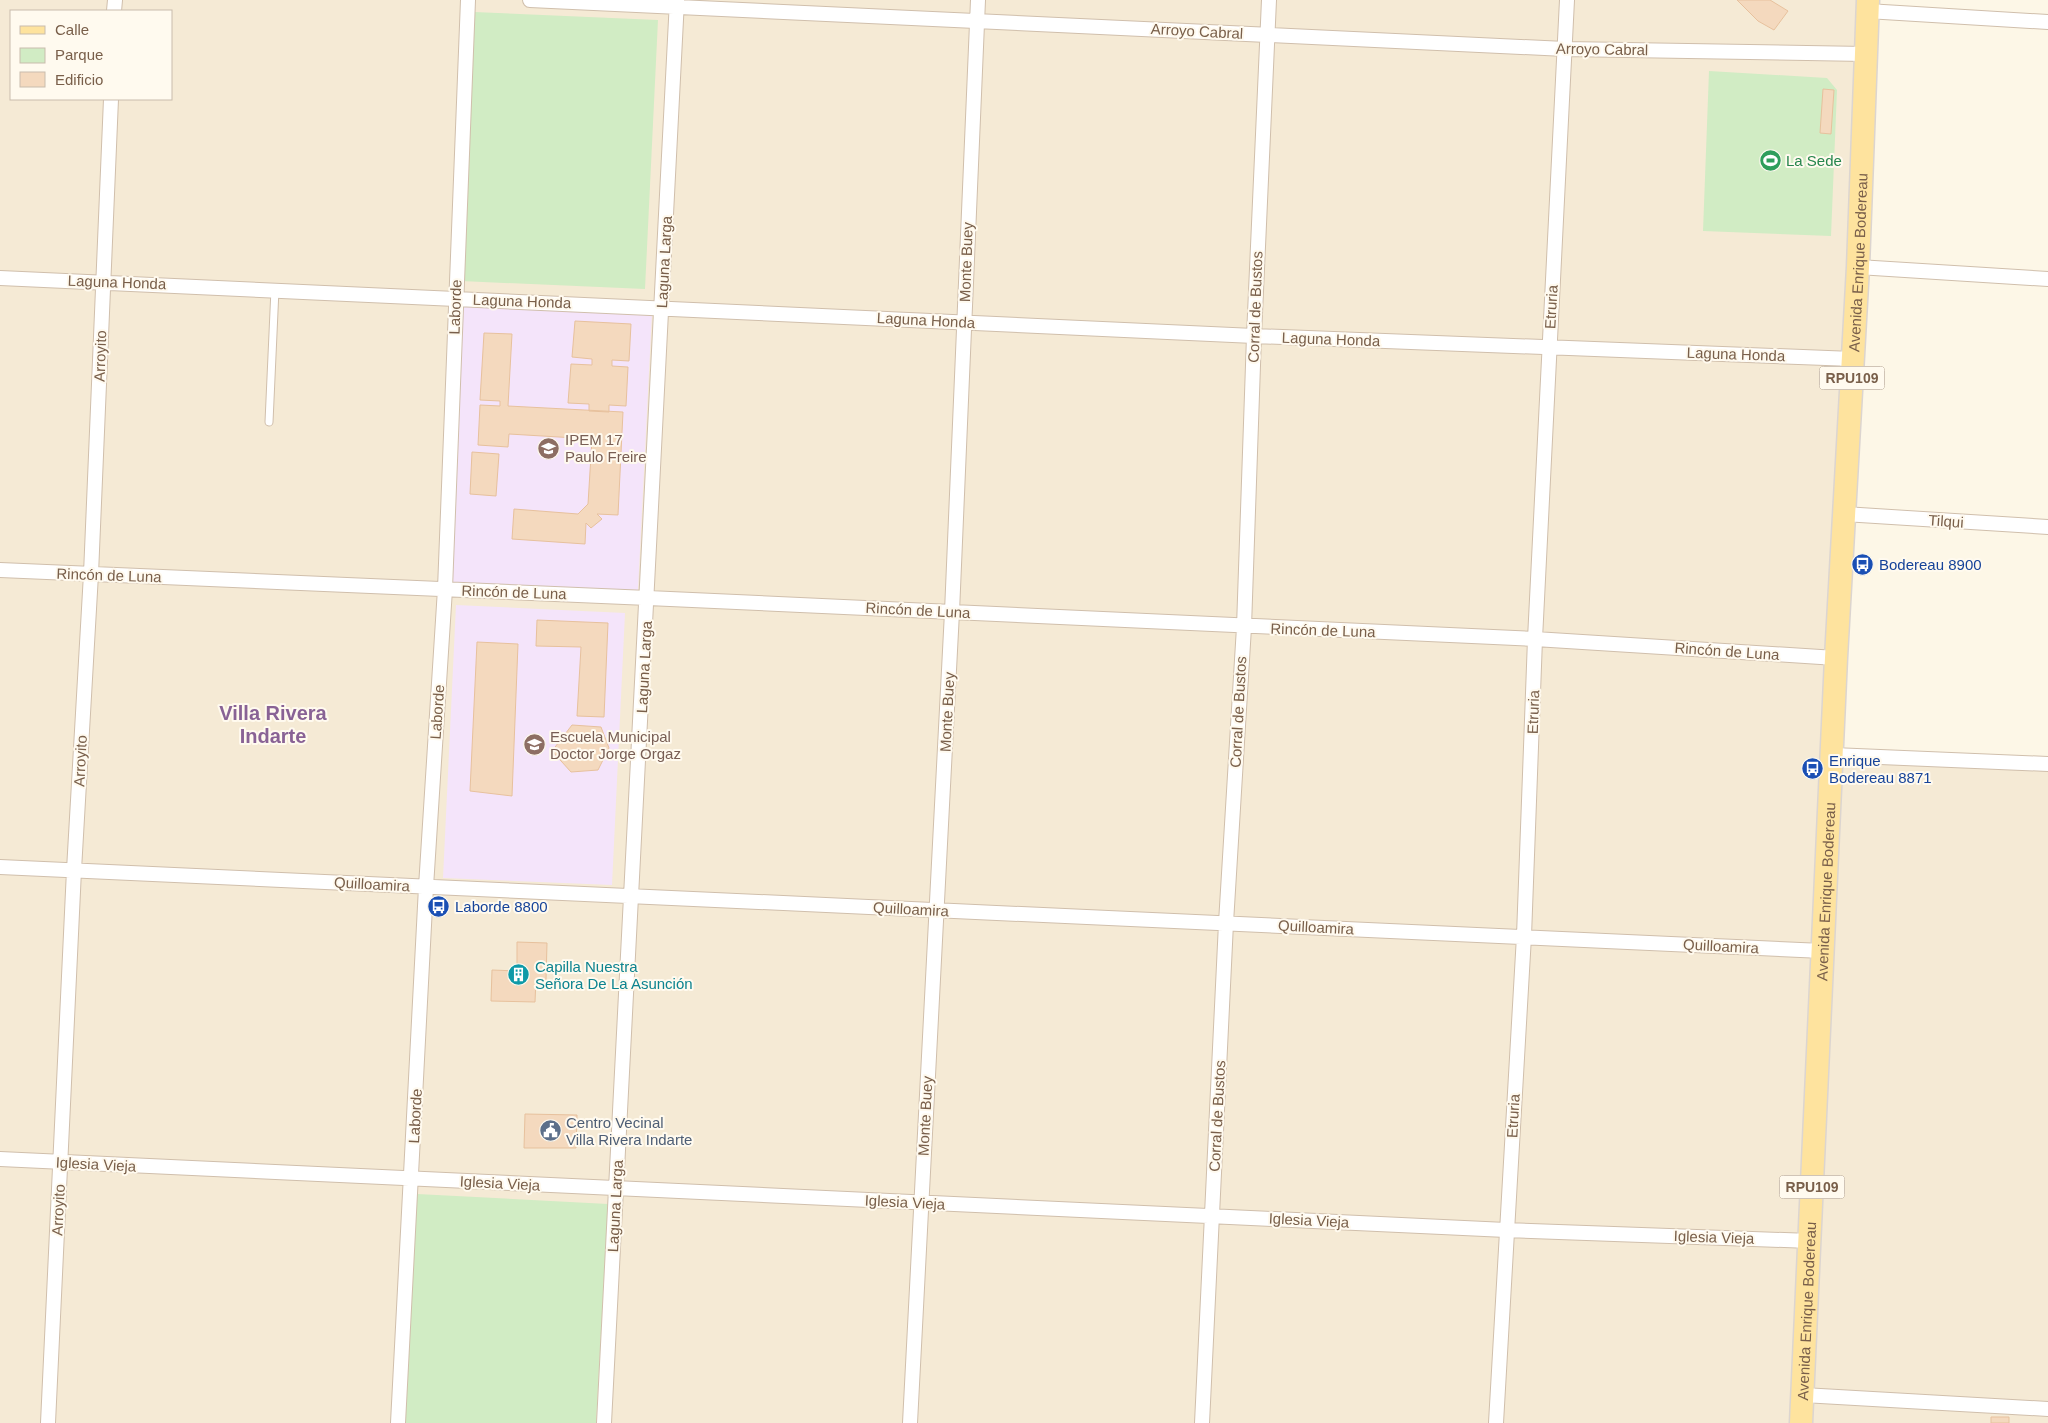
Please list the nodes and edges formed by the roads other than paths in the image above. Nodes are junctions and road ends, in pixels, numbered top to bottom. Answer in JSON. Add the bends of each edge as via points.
{"nodes":[{"id":1,"x":468,"y":0,"type":"edge"},
{"id":2,"x":530,"y":0,"type":"edge"},
{"id":3,"x":978,"y":0,"type":"edge"},
{"id":4,"x":1269,"y":0,"type":"edge"},
{"id":5,"x":1568,"y":0,"type":"edge"},
{"id":6,"x":677,"y":3,"type":"edge"},
{"id":7,"x":1867,"y":5,"type":"edge"},
{"id":8,"x":977,"y":21,"type":"junction"},
{"id":9,"x":2048,"y":22,"type":"edge"},
{"id":10,"x":1267,"y":35,"type":"junction"},
{"id":11,"x":1565,"y":49,"type":"junction"},
{"id":12,"x":1865,"y":54,"type":"junction"},
{"id":13,"x":110,"y":100,"type":"edge"},
{"id":14,"x":1858,"y":267,"type":"junction"},
{"id":15,"x":0,"y":278,"type":"edge"},
{"id":16,"x":2048,"y":280,"type":"edge"},
{"id":17,"x":103,"y":281,"type":"junction"},
{"id":18,"x":276,"y":289,"type":"junction"},
{"id":19,"x":455,"y":299,"type":"junction"},
{"id":20,"x":662,"y":307,"type":"junction"},
{"id":21,"x":964,"y":322,"type":"junction"},
{"id":22,"x":1254,"y":336,"type":"junction"},
{"id":23,"x":1549,"y":347,"type":"junction"},
{"id":24,"x":1853,"y":359,"type":"junction"},
{"id":25,"x":269,"y":422,"type":"dead end"},
{"id":26,"x":1844,"y":514,"type":"junction"},
{"id":27,"x":2048,"y":527,"type":"edge"},
{"id":28,"x":0,"y":570,"type":"edge"},
{"id":29,"x":90,"y":574,"type":"junction"},
{"id":30,"x":445,"y":589,"type":"junction"},
{"id":31,"x":648,"y":598,"type":"junction"},
{"id":32,"x":952,"y":612,"type":"junction"},
{"id":33,"x":1244,"y":627,"type":"junction"},
{"id":34,"x":1535,"y":639,"type":"junction"},
{"id":35,"x":1836,"y":658,"type":"junction"},
{"id":36,"x":1833,"y":755,"type":"junction"},
{"id":37,"x":2048,"y":764,"type":"edge"},
{"id":38,"x":0,"y":867,"type":"edge"},
{"id":39,"x":74,"y":870,"type":"junction"},
{"id":40,"x":426,"y":887,"type":"junction"},
{"id":41,"x":630,"y":896,"type":"junction"},
{"id":42,"x":936,"y":910,"type":"junction"},
{"id":43,"x":1226,"y":923,"type":"junction"},
{"id":44,"x":1524,"y":936,"type":"junction"},
{"id":45,"x":1823,"y":951,"type":"junction"},
{"id":46,"x":0,"y":1159,"type":"edge"},
{"id":47,"x":61,"y":1162,"type":"junction"},
{"id":48,"x":411,"y":1179,"type":"junction"},
{"id":49,"x":616,"y":1188,"type":"junction"},
{"id":50,"x":921,"y":1203,"type":"junction"},
{"id":51,"x":1212,"y":1214,"type":"junction"},
{"id":52,"x":1506,"y":1230,"type":"junction"},
{"id":53,"x":1810,"y":1241,"type":"junction"},
{"id":54,"x":1803,"y":1395,"type":"junction"},
{"id":55,"x":2048,"y":1409,"type":"edge"},
{"id":56,"x":48,"y":1423,"type":"edge"},
{"id":57,"x":398,"y":1423,"type":"edge"},
{"id":58,"x":604,"y":1423,"type":"edge"},
{"id":59,"x":910,"y":1423,"type":"edge"},
{"id":60,"x":1202,"y":1423,"type":"edge"},
{"id":61,"x":1496,"y":1423,"type":"edge"},
{"id":62,"x":1801,"y":1423,"type":"edge"}],
"edges":[{"from":1,"to":19,"type":"street","name":"Laborde"},
{"from":2,"to":6,"type":"street","name":"Arroyo Cabral"},
{"from":3,"to":8,"type":"street","name":"Monte Buey"},
{"from":4,"to":10,"type":"street","name":"Corral de Bustos"},
{"from":5,"to":11,"type":"street","name":"Etruria"},
{"from":6,"to":8,"type":"street","name":"Arroyo Cabral"},
{"from":6,"to":20,"type":"street","name":"Laguna Larga"},
{"from":7,"to":9,"type":"street"},
{"from":7,"to":12,"type":"main road","name":"Avenida Enrique Bodereau","number":"RPU109"},
{"from":8,"to":10,"type":"street","name":"Arroyo Cabral"},
{"from":8,"to":21,"type":"street","name":"Monte Buey"},
{"from":10,"to":11,"type":"street","name":"Arroyo Cabral"},
{"from":10,"to":22,"type":"street","name":"Corral de Bustos"},
{"from":11,"to":12,"type":"street","name":"Arroyo Cabral"},
{"from":11,"to":23,"type":"street","name":"Etruria"},
{"from":12,"to":14,"type":"main road","name":"Avenida Enrique Bodereau","number":"RPU109"},
{"from":13,"to":17,"type":"street","name":"Arroyito"},
{"from":14,"to":16,"type":"street"},
{"from":14,"to":24,"type":"main road","name":"Avenida Enrique Bodereau","number":"RPU109"},
{"from":15,"to":17,"type":"street","name":"Laguna Honda"},
{"from":17,"to":18,"type":"street","name":"Laguna Honda"},
{"from":17,"to":29,"type":"street","name":"Arroyito"},
{"from":18,"to":19,"type":"street","name":"Laguna Honda"},
{"from":18,"to":25,"type":"lane"},
{"from":19,"to":20,"type":"street","name":"Laguna Honda"},
{"from":19,"to":30,"type":"street","name":"Laborde"},
{"from":20,"to":21,"type":"street","name":"Laguna Honda"},
{"from":20,"to":31,"type":"street","name":"Laguna Larga"},
{"from":21,"to":22,"type":"street","name":"Laguna Honda"},
{"from":21,"to":32,"type":"street","name":"Monte Buey"},
{"from":22,"to":23,"type":"street","name":"Laguna Honda"},
{"from":22,"to":33,"type":"street","name":"Corral de Bustos"},
{"from":23,"to":24,"type":"street","name":"Laguna Honda"},
{"from":23,"to":34,"type":"street","name":"Etruria"},
{"from":24,"to":26,"type":"main road","name":"Avenida Enrique Bodereau","number":"RPU109"},
{"from":26,"to":27,"type":"street","name":"Tilqui"},
{"from":26,"to":35,"type":"main road","name":"Avenida Enrique Bodereau","number":"RPU109"},
{"from":28,"to":29,"type":"street","name":"Rincón de Luna"},
{"from":29,"to":30,"type":"street","name":"Rincón de Luna"},
{"from":29,"to":39,"type":"street","name":"Arroyito"},
{"from":30,"to":31,"type":"street","name":"Rincón de Luna"},
{"from":30,"to":40,"type":"street","name":"Laborde"},
{"from":31,"to":32,"type":"street","name":"Rincón de Luna"},
{"from":31,"to":41,"type":"street","name":"Laguna Larga"},
{"from":32,"to":33,"type":"street","name":"Rincón de Luna"},
{"from":32,"to":42,"type":"street","name":"Monte Buey"},
{"from":33,"to":34,"type":"street","name":"Rincón de Luna"},
{"from":33,"to":43,"type":"street","name":"Corral de Bustos"},
{"from":34,"to":35,"type":"street","name":"Rincón de Luna"},
{"from":34,"to":44,"type":"street","name":"Etruria"},
{"from":35,"to":36,"type":"main road","name":"Avenida Enrique Bodereau","number":"RPU109"},
{"from":36,"to":37,"type":"street"},
{"from":36,"to":45,"type":"main road","name":"Avenida Enrique Bodereau","number":"RPU109"},
{"from":38,"to":39,"type":"street","name":"Quilloamira"},
{"from":39,"to":40,"type":"street","name":"Quilloamira"},
{"from":39,"to":47,"type":"street","name":"Arroyito"},
{"from":40,"to":41,"type":"street","name":"Quilloamira"},
{"from":40,"to":48,"type":"street","name":"Laborde"},
{"from":41,"to":42,"type":"street","name":"Quilloamira"},
{"from":41,"to":49,"type":"street","name":"Laguna Larga"},
{"from":42,"to":43,"type":"street","name":"Quilloamira"},
{"from":42,"to":50,"type":"street","name":"Monte Buey"},
{"from":43,"to":44,"type":"street","name":"Quilloamira"},
{"from":43,"to":51,"type":"street","name":"Corral de Bustos"},
{"from":44,"to":45,"type":"street","name":"Quilloamira"},
{"from":44,"to":52,"type":"street","name":"Etruria"},
{"from":45,"to":53,"type":"main road","name":"Avenida Enrique Bodereau","number":"RPU109"},
{"from":46,"to":47,"type":"street","name":"Iglesia Vieja"},
{"from":47,"to":48,"type":"street","name":"Iglesia Vieja"},
{"from":47,"to":56,"type":"street","name":"Arroyito"},
{"from":48,"to":49,"type":"street","name":"Iglesia Vieja"},
{"from":48,"to":57,"type":"street","name":"Laborde"},
{"from":49,"to":50,"type":"street","name":"Iglesia Vieja"},
{"from":49,"to":58,"type":"street","name":"Laguna Larga"},
{"from":50,"to":51,"type":"street","name":"Iglesia Vieja"},
{"from":50,"to":59,"type":"street","name":"Monte Buey"},
{"from":51,"to":52,"type":"street","name":"Iglesia Vieja"},
{"from":51,"to":60,"type":"street","name":"Corral de Bustos"},
{"from":52,"to":53,"type":"street","name":"Iglesia Vieja"},
{"from":52,"to":61,"type":"street","name":"Etruria"},
{"from":53,"to":54,"type":"main road","name":"Avenida Enrique Bodereau","number":"RPU109"},
{"from":54,"to":55,"type":"street"},
{"from":54,"to":62,"type":"main road","name":"Avenida Enrique Bodereau","number":"RPU109"}]}
